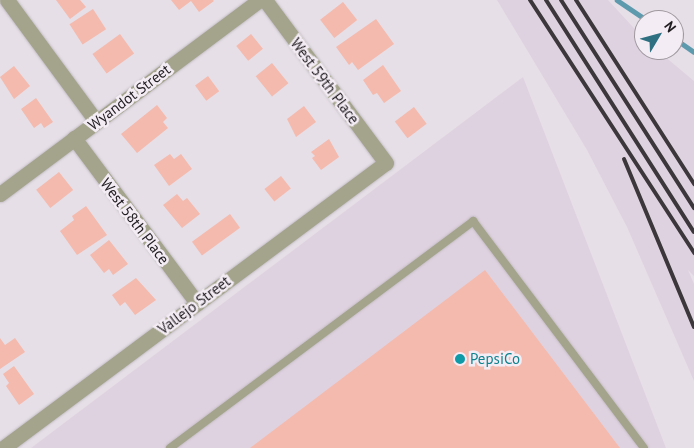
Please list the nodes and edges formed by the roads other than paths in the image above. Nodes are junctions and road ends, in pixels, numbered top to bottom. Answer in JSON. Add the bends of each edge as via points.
{"nodes":[{"id":1,"x":7,"y":0,"type":"edge"},
{"id":2,"x":258,"y":0,"type":"edge"},
{"id":3,"x":265,"y":0,"type":"edge"},
{"id":4,"x":96,"y":121,"type":"junction"},
{"id":5,"x":74,"y":138,"type":"junction"},
{"id":6,"x":386,"y":163,"type":"joint"},
{"id":7,"x":0,"y":194,"type":"edge"},
{"id":8,"x":197,"y":303,"type":"junction"},
{"id":9,"x":4,"y":442,"type":"edge"},
{"id":10,"x":170,"y":448,"type":"edge"},
{"id":11,"x":644,"y":448,"type":"edge"}],
"edges":[{"from":1,"to":4,"type":"street"},
{"from":2,"to":4,"type":"street","name":"Wyandot Street"},
{"from":3,"to":6,"type":"street","name":"West 59th Place"},
{"from":4,"to":5,"type":"street","name":"Wyandot Street"},
{"from":5,"to":7,"type":"street","name":"Wyandot Street"},
{"from":5,"to":8,"type":"street","name":"West 58th Place"},
{"from":6,"to":8,"type":"street","name":"Vallejo Street"},
{"from":8,"to":9,"type":"street","name":"Vallejo Street"},
{"from":10,"to":11,"type":"lane","via":[[473,221]]}]}
